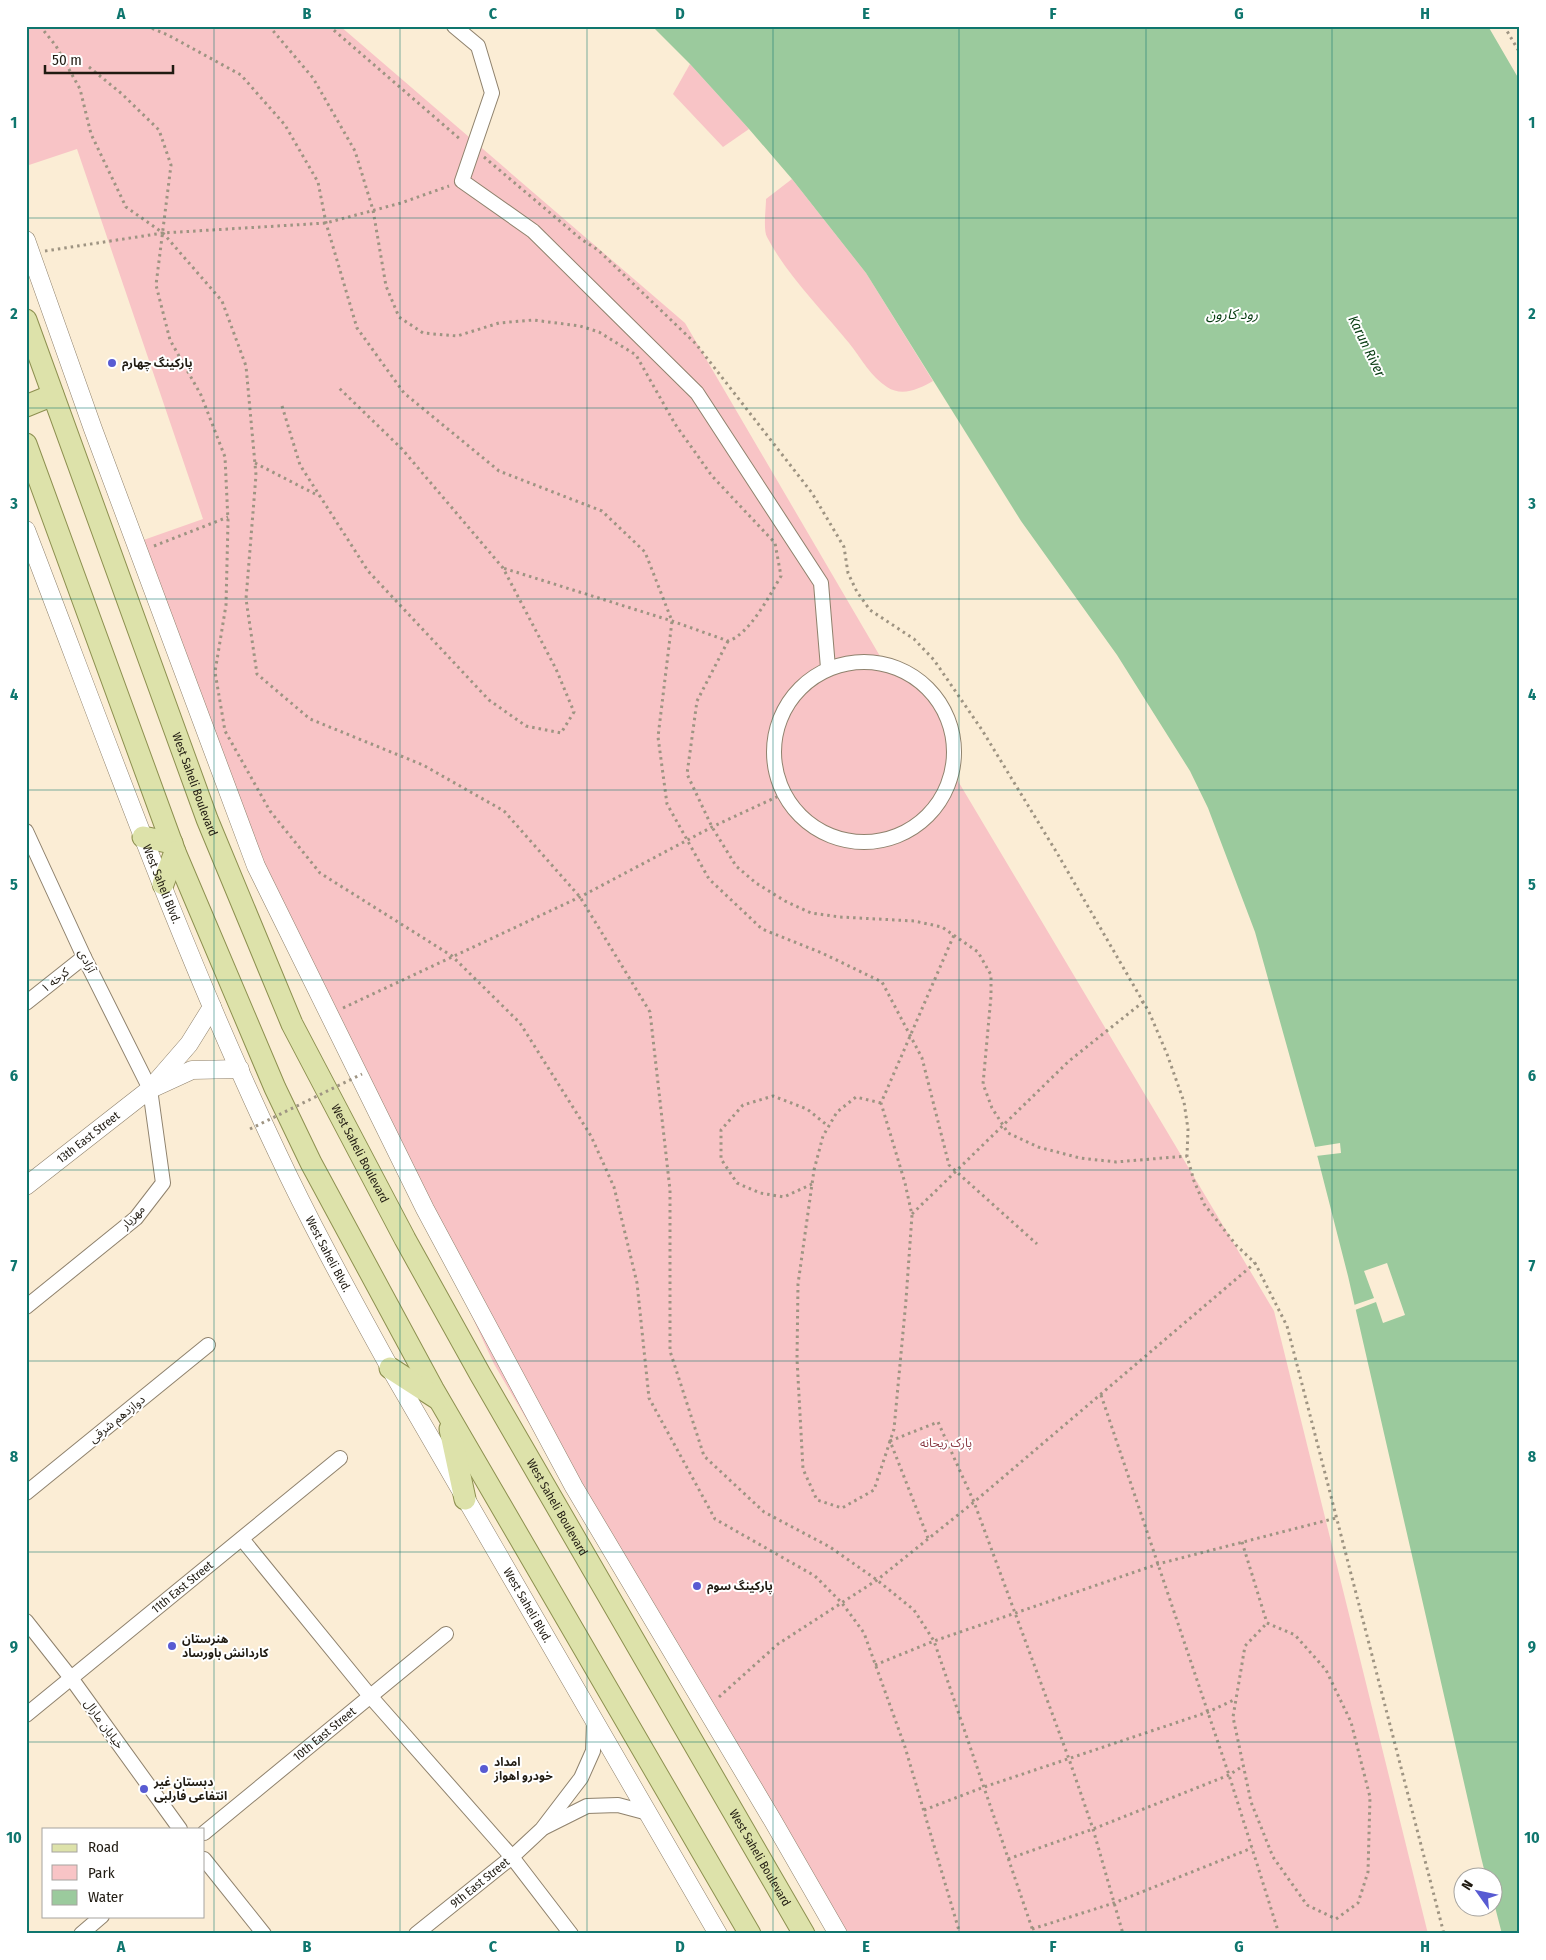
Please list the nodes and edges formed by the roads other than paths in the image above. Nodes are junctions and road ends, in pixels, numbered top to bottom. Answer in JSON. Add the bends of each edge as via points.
{"nodes":[{"id":1,"x":454,"y":26,"type":"edge"},
{"id":2,"x":29,"y":246,"type":"edge"},
{"id":3,"x":26,"y":320,"type":"edge"},
{"id":4,"x":54,"y":395,"type":"junction"},
{"id":5,"x":26,"y":406,"type":"edge"},
{"id":6,"x":26,"y":444,"type":"edge"},
{"id":7,"x":26,"y":530,"type":"edge"},
{"id":8,"x":828,"y":668,"type":"junction"},
{"id":9,"x":143,"y":837,"type":"junction"},
{"id":10,"x":28,"y":840,"type":"edge"},
{"id":11,"x":174,"y":848,"type":"junction"},
{"id":12,"x":163,"y":884,"type":"junction"},
{"id":13,"x":84,"y":957,"type":"junction"},
{"id":14,"x":26,"y":1003,"type":"edge"},
{"id":15,"x":212,"y":1007,"type":"junction"},
{"id":16,"x":240,"y":1069,"type":"junction"},
{"id":17,"x":150,"y":1089,"type":"junction"},
{"id":18,"x":26,"y":1186,"type":"edge"},
{"id":19,"x":26,"y":1307,"type":"edge"},
{"id":20,"x":208,"y":1345,"type":"dead end"},
{"id":21,"x":390,"y":1368,"type":"junction"},
{"id":22,"x":443,"y":1405,"type":"junction"},
{"id":23,"x":340,"y":1458,"type":"dead end"},
{"id":24,"x":26,"y":1493,"type":"edge"},
{"id":25,"x":465,"y":1499,"type":"junction"},
{"id":26,"x":242,"y":1538,"type":"junction"},
{"id":27,"x":27,"y":1624,"type":"edge"},
{"id":28,"x":446,"y":1634,"type":"dead end"},
{"id":29,"x":71,"y":1678,"type":"junction"},
{"id":30,"x":370,"y":1696,"type":"junction"},
{"id":31,"x":26,"y":1716,"type":"edge"},
{"id":32,"x":594,"y":1721,"type":"junction"},
{"id":33,"x":648,"y":1813,"type":"junction"},
{"id":34,"x":179,"y":1828,"type":"edge"},
{"id":35,"x":542,"y":1829,"type":"junction"},
{"id":36,"x":205,"y":1832,"type":"edge"},
{"id":37,"x":512,"y":1857,"type":"junction"},
{"id":38,"x":205,"y":1860,"type":"edge"},
{"id":39,"x":100,"y":1918,"type":"edge"},
{"id":40,"x":81,"y":1934,"type":"edge"},
{"id":41,"x":264,"y":1934,"type":"edge"},
{"id":42,"x":416,"y":1934,"type":"edge"},
{"id":43,"x":571,"y":1934,"type":"edge"},
{"id":44,"x":718,"y":1934,"type":"edge"},
{"id":45,"x":750,"y":1934,"type":"edge"},
{"id":46,"x":804,"y":1934,"type":"edge"},
{"id":47,"x":838,"y":1934,"type":"edge"}],
"edges":[{"from":1,"to":8,"type":"street","via":[[478,46],[492,93],[462,181],[533,231],[697,393],[820,584]]},
{"from":2,"to":47,"type":"street","via":[[256,866],[425,1209],[574,1488]]},
{"from":3,"to":4,"type":"main road","name":"West Saheli Boulevard"},
{"from":4,"to":5,"type":"main road"},
{"from":4,"to":46,"type":"main road","name":"West Saheli Boulevard","via":[[207,820],[292,1024],[475,1366]]},
{"from":6,"to":11,"type":"main road"},
{"from":7,"to":9,"type":"street","name":"West Saheli Blvd."},
{"from":8,"to":8,"type":"street","via":[[856,661],[884,663],[910,673],[932,691],[947,715],[954,742],[952,771],[943,797],[925,819],[902,834],[876,842],[848,842],[822,833],[799,817],[783,794],[774,766],[774,736],[784,708],[803,684]]},
{"from":9,"to":11,"type":"main road"},
{"from":9,"to":12,"type":"street","name":"West Saheli Blvd."},
{"from":10,"to":13,"type":"street","name":"آزادی"},
{"from":11,"to":12,"type":"main road"},
{"from":11,"to":22,"type":"main road","via":[[310,1163]]},
{"from":12,"to":15,"type":"street","name":"West Saheli Blvd."},
{"from":13,"to":14,"type":"street","name":"کرخه ۱"},
{"from":13,"to":17,"type":"street","name":"آزادی"},
{"from":15,"to":16,"type":"street","name":"West Saheli Blvd."},
{"from":15,"to":17,"type":"street","name":"13th East Street","via":[[189,1044]]},
{"from":16,"to":17,"type":"street","name":"13th East Street","via":[[192,1070]]},
{"from":16,"to":21,"type":"street","name":"West Saheli Blvd.","via":[[277,1152]]},
{"from":17,"to":18,"type":"street","name":"13th East Street"},
{"from":17,"to":19,"type":"street","name":"مهزیار","via":[[163,1183],[136,1218]]},
{"from":20,"to":24,"type":"street","name":"دوازدهم شرقی"},
{"from":21,"to":22,"type":"main road"},
{"from":21,"to":25,"type":"street","name":"West Saheli Blvd."},
{"from":22,"to":25,"type":"main road"},
{"from":22,"to":45,"type":"main road"},
{"from":23,"to":26,"type":"street","name":"11th East Street"},
{"from":25,"to":32,"type":"street","name":"West Saheli Blvd."},
{"from":26,"to":29,"type":"street","name":"11th East Street"},
{"from":26,"to":30,"type":"street"},
{"from":27,"to":29,"type":"street","name":"خیابان مارال"},
{"from":28,"to":30,"type":"street","name":"10th East Street"},
{"from":29,"to":31,"type":"street","name":"11th East Street"},
{"from":29,"to":34,"type":"street","name":"خیابان مارال"},
{"from":30,"to":36,"type":"street","name":"10th East Street"},
{"from":30,"to":37,"type":"street"},
{"from":32,"to":33,"type":"street","name":"West Saheli Blvd."},
{"from":32,"to":35,"type":"street","via":[[592,1751],[581,1778]]},
{"from":33,"to":35,"type":"street","via":[[618,1805],[587,1806]]},
{"from":33,"to":44,"type":"street","name":"West Saheli Blvd."},
{"from":35,"to":37,"type":"street","name":"9th East Street"},
{"from":37,"to":42,"type":"street","name":"9th East Street"},
{"from":37,"to":43,"type":"street"},
{"from":38,"to":41,"type":"street"},
{"from":39,"to":40,"type":"street"}]}
